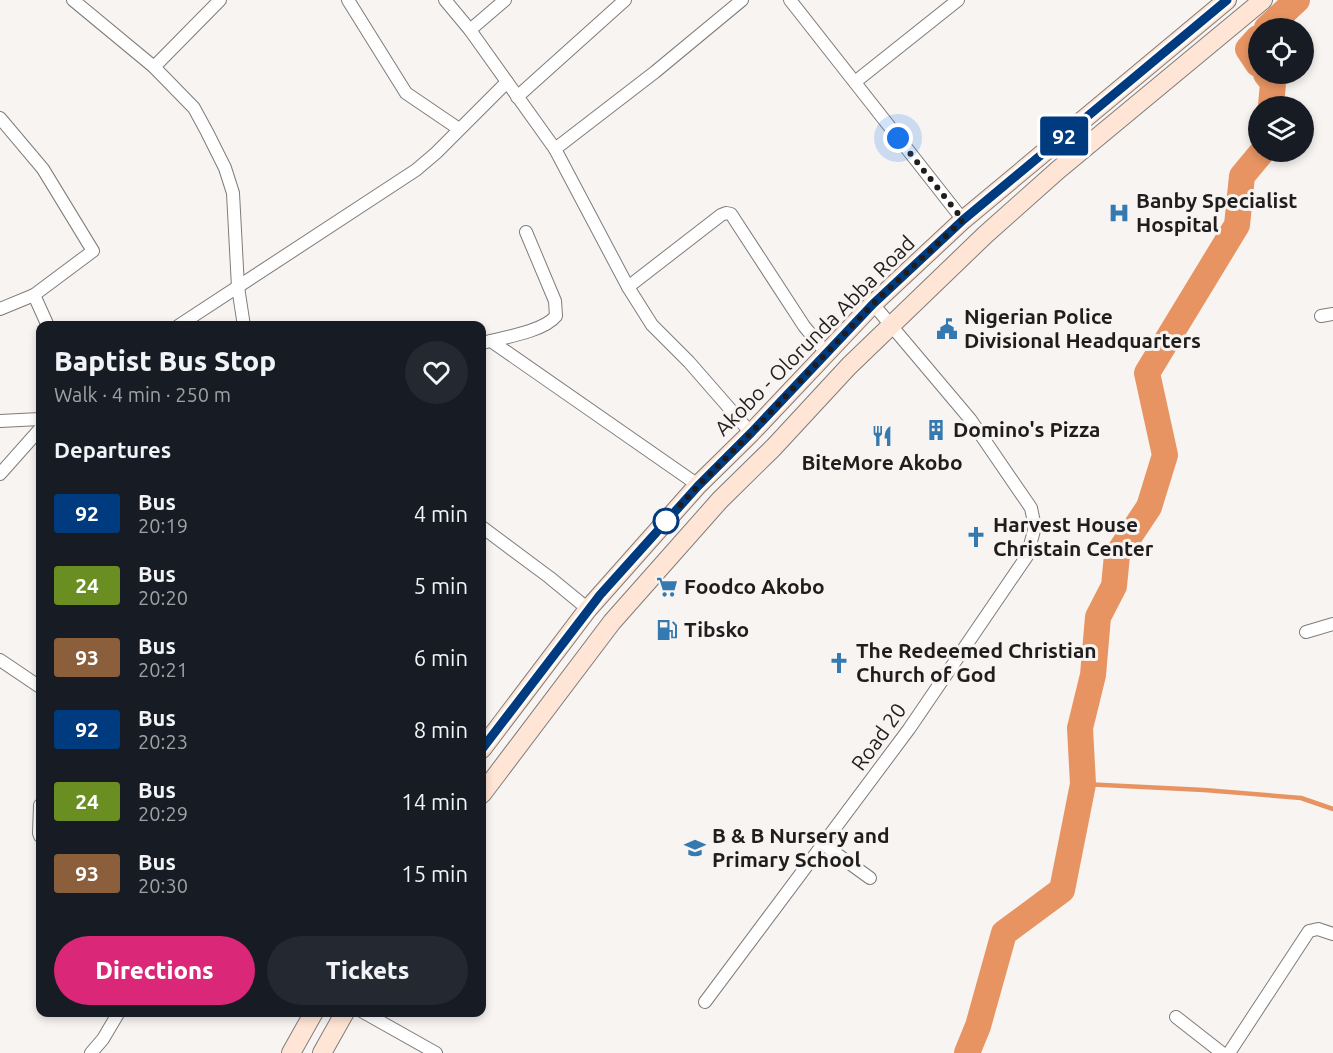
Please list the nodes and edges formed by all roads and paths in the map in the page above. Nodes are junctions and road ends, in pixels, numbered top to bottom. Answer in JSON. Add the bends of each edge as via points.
{"nodes":[{"id":1,"x":73,"y":0,"type":"edge"},
{"id":2,"x":220,"y":0,"type":"edge"},
{"id":3,"x":348,"y":0,"type":"edge"},
{"id":4,"x":445,"y":0,"type":"edge"},
{"id":5,"x":505,"y":0,"type":"edge"},
{"id":6,"x":625,"y":0,"type":"edge"},
{"id":7,"x":742,"y":0,"type":"edge"},
{"id":8,"x":790,"y":0,"type":"edge"},
{"id":9,"x":958,"y":0,"type":"edge"},
{"id":10,"x":1227,"y":0,"type":"edge"},
{"id":11,"x":1263,"y":0,"type":"edge"},
{"id":12,"x":470,"y":30,"type":"junction"},
{"id":13,"x":154,"y":67,"type":"junction"},
{"id":14,"x":507,"y":82,"type":"junction"},
{"id":15,"x":855,"y":82,"type":"junction"},
{"id":16,"x":517,"y":97,"type":"junction"},
{"id":17,"x":0,"y":118,"type":"edge"},
{"id":18,"x":459,"y":129,"type":"junction"},
{"id":19,"x":555,"y":149,"type":"junction"},
{"id":20,"x":963,"y":220,"type":"junction"},
{"id":21,"x":526,"y":232,"type":"dead end"},
{"id":22,"x":238,"y":287,"type":"junction"},
{"id":23,"x":628,"y":287,"type":"junction"},
{"id":24,"x":34,"y":295,"type":"junction"},
{"id":25,"x":873,"y":304,"type":"junction"},
{"id":26,"x":0,"y":309,"type":"edge"},
{"id":27,"x":46,"y":321,"type":"edge"},
{"id":28,"x":186,"y":321,"type":"edge"},
{"id":29,"x":243,"y":321,"type":"edge"},
{"id":30,"x":892,"y":325,"type":"junction"},
{"id":31,"x":486,"y":342,"type":"edge"},
{"id":32,"x":827,"y":354,"type":"junction"},
{"id":33,"x":36,"y":419,"type":"edge"},
{"id":34,"x":0,"y":421,"type":"edge"},
{"id":35,"x":751,"y":433,"type":"junction"},
{"id":36,"x":36,"y":434,"type":"edge"},
{"id":37,"x":0,"y":474,"type":"edge"},
{"id":38,"x":698,"y":486,"type":"junction"},
{"id":39,"x":486,"y":530,"type":"edge"},
{"id":40,"x":624,"y":568,"type":"junction"},
{"id":41,"x":644,"y":585,"type":"junction"},
{"id":42,"x":588,"y":609,"type":"junction"},
{"id":43,"x":1333,"y":624,"type":"edge"},
{"id":44,"x":1306,"y":632,"type":"dead end"},
{"id":45,"x":0,"y":660,"type":"edge"},
{"id":46,"x":36,"y":684,"type":"edge"},
{"id":47,"x":486,"y":744,"type":"edge"},
{"id":48,"x":486,"y":789,"type":"edge"},
{"id":49,"x":824,"y":844,"type":"junction"},
{"id":50,"x":870,"y":878,"type":"dead end"},
{"id":51,"x":1333,"y":934,"type":"edge"},
{"id":52,"x":705,"y":1002,"type":"dead end"},
{"id":53,"x":116,"y":1017,"type":"edge"},
{"id":54,"x":311,"y":1017,"type":"edge"},
{"id":55,"x":342,"y":1017,"type":"edge"},
{"id":56,"x":372,"y":1017,"type":"edge"},
{"id":57,"x":1176,"y":1017,"type":"dead end"},
{"id":58,"x":90,"y":1053,"type":"edge"},
{"id":59,"x":291,"y":1053,"type":"edge"},
{"id":60,"x":322,"y":1053,"type":"edge"},
{"id":61,"x":436,"y":1053,"type":"edge"},
{"id":62,"x":1222,"y":1053,"type":"edge"},
{"id":63,"x":1229,"y":1053,"type":"edge"}],
"edges":[{"from":1,"to":13,"type":"street"},
{"from":2,"to":13,"type":"street"},
{"from":3,"to":18,"type":"street","via":[[406,93]]},
{"from":4,"to":12,"type":"street"},
{"from":5,"to":12,"type":"street"},
{"from":6,"to":16,"type":"street"},
{"from":7,"to":19,"type":"street"},
{"from":8,"to":15,"type":"street"},
{"from":9,"to":15,"type":"street"},
{"from":10,"to":20,"type":"main road","name":"Akobo - Olorunda Abba Road"},
{"from":11,"to":30,"type":"main road","via":[[1058,170]]},
{"from":12,"to":14,"type":"street"},
{"from":13,"to":22,"type":"street","via":[[194,108],[225,168],[233,193]]},
{"from":14,"to":16,"type":"street"},
{"from":14,"to":18,"type":"street"},
{"from":15,"to":20,"type":"street"},
{"from":16,"to":19,"type":"street"},
{"from":17,"to":24,"type":"street","via":[[43,169],[93,252]]},
{"from":18,"to":22,"type":"street","via":[[416,170]]},
{"from":19,"to":23,"type":"street"},
{"from":20,"to":25,"type":"main road","name":"Akobo - Olorunda Abba Road"},
{"from":21,"to":31,"type":"street","via":[[555,301],[556,316],[544,325]]},
{"from":22,"to":28,"type":"street"},
{"from":22,"to":29,"type":"street"},
{"from":23,"to":32,"type":"street","via":[[721,215],[731,214],[804,326]]},
{"from":23,"to":35,"type":"street","via":[[652,325]]},
{"from":24,"to":26,"type":"street"},
{"from":24,"to":27,"type":"street"},
{"from":25,"to":30,"type":"street"},
{"from":25,"to":32,"type":"main road","name":"Akobo - Olorunda Abba Road"},
{"from":30,"to":41,"type":"main road","via":[[720,500]]},
{"from":30,"to":49,"type":"street","name":"Road 20","via":[[970,419],[1031,508],[1035,527],[1027,556],[909,729]]},
{"from":31,"to":38,"type":"street"},
{"from":32,"to":35,"type":"main road","name":"Akobo - Olorunda Abba Road"},
{"from":33,"to":34,"type":"street"},
{"from":35,"to":38,"type":"main road","name":"Akobo - Olorunda Abba Road"},
{"from":36,"to":37,"type":"street"},
{"from":38,"to":40,"type":"main road","name":"Akobo - Olorunda Abba Road"},
{"from":39,"to":42,"type":"street"},
{"from":40,"to":41,"type":"main road"},
{"from":40,"to":42,"type":"main road","name":"Akobo - Olorunda Abba Road"},
{"from":41,"to":48,"type":"main road"},
{"from":42,"to":47,"type":"main road","name":"Akobo - Olorunda Abba Road"},
{"from":43,"to":44,"type":"street"},
{"from":45,"to":46,"type":"street"},
{"from":49,"to":50,"type":"street"},
{"from":49,"to":52,"type":"street","name":"Road 20"},
{"from":51,"to":63,"type":"street","via":[[1318,929],[1309,932]]},
{"from":53,"to":58,"type":"street"},
{"from":54,"to":59,"type":"main road"},
{"from":55,"to":60,"type":"main road"},
{"from":56,"to":61,"type":"street"},
{"from":57,"to":62,"type":"street"}]}
